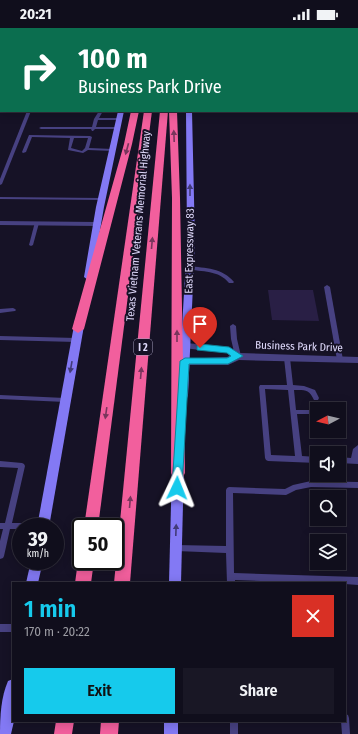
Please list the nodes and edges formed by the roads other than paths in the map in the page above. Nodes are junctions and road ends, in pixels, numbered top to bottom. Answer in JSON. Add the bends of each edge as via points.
{"nodes":[{"id":1,"x":34,"y":28,"type":"edge"},
{"id":2,"x":38,"y":28,"type":"edge"},
{"id":3,"x":345,"y":28,"type":"edge"},
{"id":4,"x":358,"y":28,"type":"edge"},
{"id":5,"x":29,"y":112,"type":"edge"},
{"id":6,"x":100,"y":112,"type":"edge"},
{"id":7,"x":121,"y":112,"type":"edge"},
{"id":8,"x":135,"y":112,"type":"edge"},
{"id":9,"x":148,"y":112,"type":"edge"},
{"id":10,"x":164,"y":112,"type":"edge"},
{"id":11,"x":173,"y":112,"type":"edge"},
{"id":12,"x":189,"y":112,"type":"edge"},
{"id":13,"x":96,"y":119,"type":"junction"},
{"id":14,"x":120,"y":119,"type":"junction"},
{"id":15,"x":41,"y":128,"type":"dead end"},
{"id":16,"x":93,"y":128,"type":"junction"},
{"id":17,"x":118,"y":128,"type":"junction"},
{"id":18,"x":72,"y":137,"type":"junction"},
{"id":19,"x":90,"y":137,"type":"junction"},
{"id":20,"x":88,"y":149,"type":"junction"},
{"id":21,"x":113,"y":150,"type":"junction"},
{"id":22,"x":24,"y":152,"type":"dead end"},
{"id":23,"x":0,"y":184,"type":"edge"},
{"id":24,"x":0,"y":198,"type":"edge"},
{"id":25,"x":102,"y":199,"type":"junction"},
{"id":26,"x":0,"y":223,"type":"edge"},
{"id":27,"x":37,"y":223,"type":"junction"},
{"id":28,"x":97,"y":224,"type":"junction"},
{"id":29,"x":31,"y":245,"type":"dead end"},
{"id":30,"x":189,"y":268,"type":"junction"},
{"id":31,"x":231,"y":282,"type":"dead end"},
{"id":32,"x":327,"y":287,"type":"dead end"},
{"id":33,"x":13,"y":310,"type":"dead end"},
{"id":34,"x":0,"y":311,"type":"edge"},
{"id":35,"x":233,"y":326,"type":"dead end"},
{"id":36,"x":77,"y":334,"type":"junction"},
{"id":37,"x":0,"y":338,"type":"edge"},
{"id":38,"x":186,"y":346,"type":"junction"},
{"id":39,"x":238,"y":356,"type":"junction"},
{"id":40,"x":287,"y":358,"type":"junction"},
{"id":41,"x":340,"y":360,"type":"junction"},
{"id":42,"x":358,"y":360,"type":"edge"},
{"id":43,"x":185,"y":361,"type":"junction"},
{"id":44,"x":290,"y":388,"type":"junction"},
{"id":45,"x":0,"y":397,"type":"edge"},
{"id":46,"x":316,"y":398,"type":"dead end"},
{"id":47,"x":66,"y":400,"type":"junction"},
{"id":48,"x":294,"y":412,"type":"junction"},
{"id":49,"x":310,"y":412,"type":"edge"},
{"id":50,"x":358,"y":448,"type":"edge"},
{"id":51,"x":299,"y":459,"type":"junction"},
{"id":52,"x":310,"y":460,"type":"edge"},
{"id":53,"x":346,"y":460,"type":"edge"},
{"id":54,"x":356,"y":461,"type":"edge"},
{"id":55,"x":0,"y":464,"type":"edge"},
{"id":56,"x":178,"y":473,"type":"junction"},
{"id":57,"x":358,"y":485,"type":"edge"},
{"id":58,"x":45,"y":518,"type":"edge"},
{"id":59,"x":92,"y":518,"type":"edge"},
{"id":60,"x":4,"y":526,"type":"edge"},
{"id":61,"x":176,"y":548,"type":"junction"},
{"id":62,"x":230,"y":550,"type":"junction"},
{"id":63,"x":0,"y":556,"type":"edge"},
{"id":64,"x":35,"y":570,"type":"edge"},
{"id":65,"x":85,"y":570,"type":"edge"},
{"id":66,"x":231,"y":580,"type":"edge"},
{"id":67,"x":358,"y":581,"type":"edge"},
{"id":68,"x":32,"y":582,"type":"edge"},
{"id":69,"x":83,"y":582,"type":"edge"},
{"id":70,"x":122,"y":582,"type":"edge"},
{"id":71,"x":175,"y":582,"type":"edge"},
{"id":72,"x":328,"y":582,"type":"edge"},
{"id":73,"x":0,"y":628,"type":"edge"},
{"id":74,"x":12,"y":628,"type":"edge"},
{"id":75,"x":12,"y":691,"type":"edge"},
{"id":76,"x":65,"y":722,"type":"edge"},
{"id":77,"x":110,"y":722,"type":"edge"},
{"id":78,"x":171,"y":722,"type":"edge"},
{"id":79,"x":234,"y":722,"type":"edge"},
{"id":80,"x":345,"y":722,"type":"edge"},
{"id":81,"x":4,"y":734,"type":"edge"},
{"id":82,"x":63,"y":734,"type":"edge"},
{"id":83,"x":109,"y":734,"type":"edge"},
{"id":84,"x":171,"y":734,"type":"edge"},
{"id":85,"x":234,"y":734,"type":"edge"},
{"id":86,"x":346,"y":734,"type":"edge"}],
"edges":[{"from":1,"to":2,"type":"lane"},
{"from":3,"to":4,"type":"highway"},
{"from":5,"to":23,"type":"lane"},
{"from":6,"to":13,"type":"lane"},
{"from":7,"to":14,"type":"main road"},
{"from":8,"to":36,"type":"highway","one_way":true},
{"from":9,"to":59,"type":"highway","name":"Texas Vietnam Veterans Memorial Highway","one_way":true},
{"from":70,"to":10,"type":"highway","name":"Texas Vietnam Veterans Memorial Highway","number":"I 2","one_way":true},
{"from":56,"to":11,"type":"highway","one_way":true},
{"from":30,"to":12,"type":"main road","name":"East Expressway 83","one_way":true},
{"from":13,"to":14,"type":"lane"},
{"from":13,"to":16,"type":"lane"},
{"from":14,"to":17,"type":"main road"},
{"from":15,"to":16,"type":"lane"},
{"from":16,"to":17,"type":"lane"},
{"from":16,"to":19,"type":"lane"},
{"from":17,"to":21,"type":"main road"},
{"from":18,"to":19,"type":"lane"},
{"from":18,"to":20,"type":"lane","via":[[69,150],[83,152]]},
{"from":18,"to":22,"type":"lane","via":[[30,136]]},
{"from":19,"to":20,"type":"lane"},
{"from":20,"to":21,"type":"lane"},
{"from":21,"to":25,"type":"main road"},
{"from":24,"to":25,"type":"lane"},
{"from":25,"to":28,"type":"main road"},
{"from":26,"to":27,"type":"street"},
{"from":27,"to":28,"type":"street"},
{"from":27,"to":29,"type":"lane"},
{"from":28,"to":36,"type":"main road"},
{"from":30,"to":31,"type":"lane","via":[[222,273]]},
{"from":30,"to":38,"type":"main road","name":"East Expressway 83"},
{"from":32,"to":41,"type":"lane"},
{"from":33,"to":34,"type":"lane"},
{"from":35,"to":39,"type":"lane"},
{"from":36,"to":37,"type":"lane"},
{"from":36,"to":47,"type":"main road","one_way":true},
{"from":38,"to":39,"type":"street","name":"Business Park Drive","via":[[229,350]]},
{"from":38,"to":43,"type":"main road","name":"East Expressway 83"},
{"from":39,"to":40,"type":"street","name":"Business Park Drive"},
{"from":39,"to":43,"type":"street","name":"Business Park Drive","via":[[228,361]]},
{"from":40,"to":41,"type":"street","name":"Business Park Drive"},
{"from":40,"to":44,"type":"lane"},
{"from":41,"to":42,"type":"street","name":"Business Park Drive"},
{"from":43,"to":56,"type":"main road","name":"East Expressway 83"},
{"from":44,"to":46,"type":"lane","via":[[309,390]]},
{"from":44,"to":48,"type":"lane"},
{"from":44,"to":51,"type":"lane","via":[[262,388],[268,458]]},
{"from":45,"to":47,"type":"lane"},
{"from":47,"to":58,"type":"main road"},
{"from":48,"to":49,"type":"lane"},
{"from":48,"to":51,"type":"lane"},
{"from":50,"to":54,"type":"lane","via":[[355,451]]},
{"from":51,"to":52,"type":"lane"},
{"from":53,"to":54,"type":"lane"},
{"from":55,"to":60,"type":"lane","via":[[22,466]]},
{"from":61,"to":56,"type":"main road","name":"East Expressway 83","one_way":true},
{"from":57,"to":62,"type":"lane","via":[[304,484],[293,486],[286,492],[229,490]]},
{"from":60,"to":63,"type":"lane"},
{"from":61,"to":62,"type":"lane"},
{"from":61,"to":71,"type":"main road","name":"East Expressway 83"},
{"from":62,"to":66,"type":"lane"},
{"from":64,"to":68,"type":"main road"},
{"from":65,"to":69,"type":"highway"},
{"from":66,"to":72,"type":"lane"},
{"from":67,"to":72,"type":"lane"},
{"from":73,"to":74,"type":"lane"},
{"from":75,"to":81,"type":"main road"},
{"from":76,"to":82,"type":"highway"},
{"from":77,"to":83,"type":"highway"},
{"from":78,"to":84,"type":"main road"},
{"from":79,"to":85,"type":"lane"},
{"from":80,"to":86,"type":"lane"}]}
